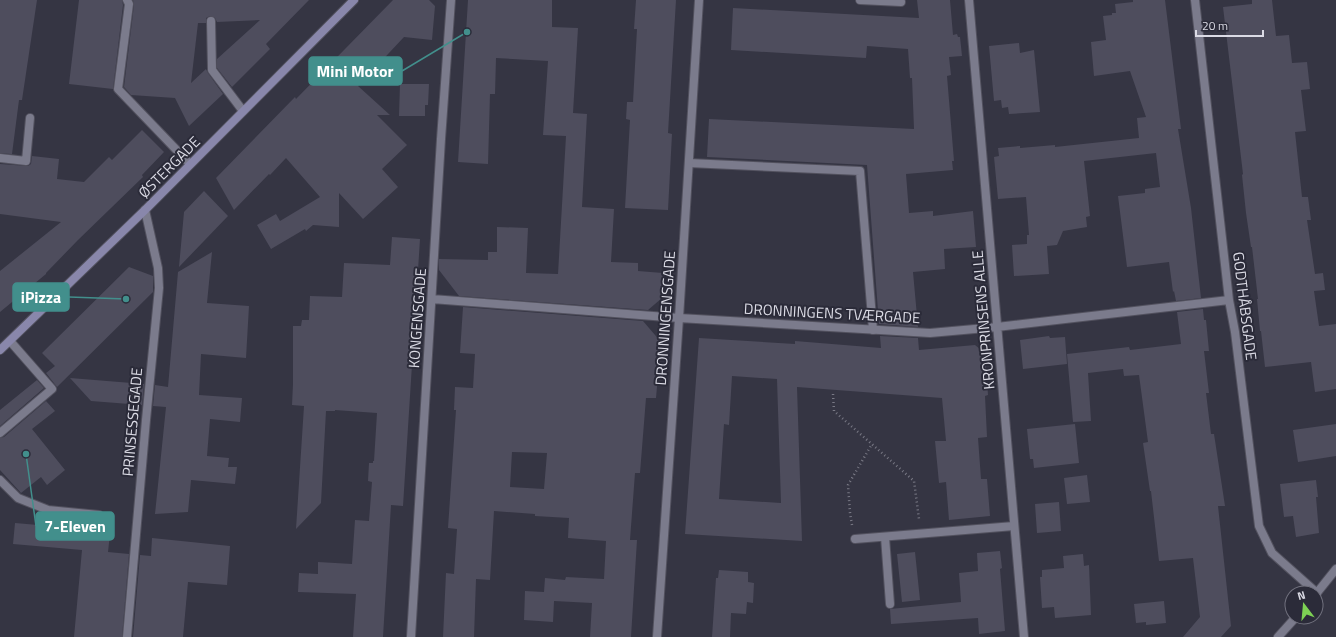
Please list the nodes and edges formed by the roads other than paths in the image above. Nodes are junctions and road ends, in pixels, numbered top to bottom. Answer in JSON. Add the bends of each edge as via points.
{"nodes":[{"id":1,"x":127,"y":0,"type":"edge"},
{"id":2,"x":354,"y":0,"type":"edge"},
{"id":3,"x":451,"y":0,"type":"edge"},
{"id":4,"x":699,"y":0,"type":"edge"},
{"id":5,"x":860,"y":0,"type":"edge"},
{"id":6,"x":969,"y":0,"type":"edge"},
{"id":7,"x":1195,"y":0,"type":"edge"},
{"id":8,"x":901,"y":2,"type":"dead end"},
{"id":9,"x":211,"y":21,"type":"dead end"},
{"id":10,"x":244,"y":111,"type":"junction"},
{"id":11,"x":30,"y":118,"type":"dead end"},
{"id":12,"x":0,"y":158,"type":"edge"},
{"id":13,"x":689,"y":163,"type":"junction"},
{"id":14,"x":190,"y":164,"type":"junction"},
{"id":15,"x":145,"y":210,"type":"junction"},
{"id":16,"x":432,"y":300,"type":"junction"},
{"id":17,"x":1229,"y":300,"type":"junction"},
{"id":18,"x":679,"y":318,"type":"junction"},
{"id":19,"x":997,"y":327,"type":"junction"},
{"id":20,"x":873,"y":330,"type":"junction"},
{"id":21,"x":10,"y":341,"type":"junction"},
{"id":22,"x":0,"y":350,"type":"edge"},
{"id":23,"x":0,"y":433,"type":"edge"},
{"id":24,"x":0,"y":480,"type":"edge"},
{"id":25,"x":99,"y":515,"type":"dead end"},
{"id":26,"x":1014,"y":526,"type":"junction"},
{"id":27,"x":885,"y":537,"type":"junction"},
{"id":28,"x":855,"y":539,"type":"road end"},
{"id":29,"x":1336,"y":569,"type":"edge"},
{"id":30,"x":1308,"y":585,"type":"edge"},
{"id":31,"x":1323,"y":585,"type":"edge"},
{"id":32,"x":890,"y":604,"type":"dead end"},
{"id":33,"x":1289,"y":625,"type":"edge"},
{"id":34,"x":128,"y":637,"type":"edge"},
{"id":35,"x":411,"y":637,"type":"edge"},
{"id":36,"x":657,"y":637,"type":"edge"},
{"id":37,"x":1024,"y":637,"type":"edge"},
{"id":38,"x":1278,"y":637,"type":"edge"}],
"edges":[{"from":1,"to":14,"type":"street","via":[[130,4],[118,89]]},
{"from":2,"to":10,"type":"main road","name":"ØSTERGADE"},
{"from":3,"to":16,"type":"street","name":"KONGENSGADE"},
{"from":4,"to":13,"type":"street","name":"DRONNINGENSGADE"},
{"from":5,"to":8,"type":"street"},
{"from":6,"to":19,"type":"street","name":"KRONPRINSENS ALLE"},
{"from":7,"to":17,"type":"street","name":"GODTHÅBSGADE"},
{"from":9,"to":10,"type":"street","via":[[212,70]]},
{"from":10,"to":14,"type":"main road","name":"ØSTERGADE"},
{"from":11,"to":12,"type":"street","via":[[26,161]]},
{"from":13,"to":18,"type":"street","name":"DRONNINGENSGADE"},
{"from":13,"to":20,"type":"street","via":[[860,171]]},
{"from":14,"to":15,"type":"main road","name":"ØSTERGADE"},
{"from":15,"to":21,"type":"main road","name":"ØSTERGADE"},
{"from":15,"to":34,"type":"street","name":"PRINSESSEGADE","via":[[158,268],[159,288]]},
{"from":16,"to":18,"type":"street","name":"DRONNINGENS TVÆRGADE"},
{"from":16,"to":35,"type":"street","name":"KONGENSGADE"},
{"from":17,"to":19,"type":"street","name":"DRONNINGENS TVÆRGADE"},
{"from":17,"to":30,"type":"street","name":"GODTHÅBSGADE","via":[[1259,526],[1272,552]]},
{"from":18,"to":20,"type":"street","name":"DRONNINGENS TVÆRGADE"},
{"from":18,"to":36,"type":"street","name":"DRONNINGENSGADE"},
{"from":19,"to":20,"type":"street","name":"DRONNINGENS TVÆRGADE","via":[[930,333]]},
{"from":19,"to":26,"type":"street","name":"KRONPRINSENS ALLE"},
{"from":21,"to":22,"type":"main road","name":"ØSTERGADE"},
{"from":21,"to":23,"type":"street","via":[[52,389]]},
{"from":24,"to":25,"type":"street","via":[[18,498],[48,510]]},
{"from":26,"to":27,"type":"street"},
{"from":26,"to":37,"type":"street","name":"KRONPRINSENS ALLE"},
{"from":27,"to":28,"type":"street"},
{"from":27,"to":32,"type":"street"},
{"from":29,"to":31,"type":"street"},
{"from":33,"to":38,"type":"street"}]}
